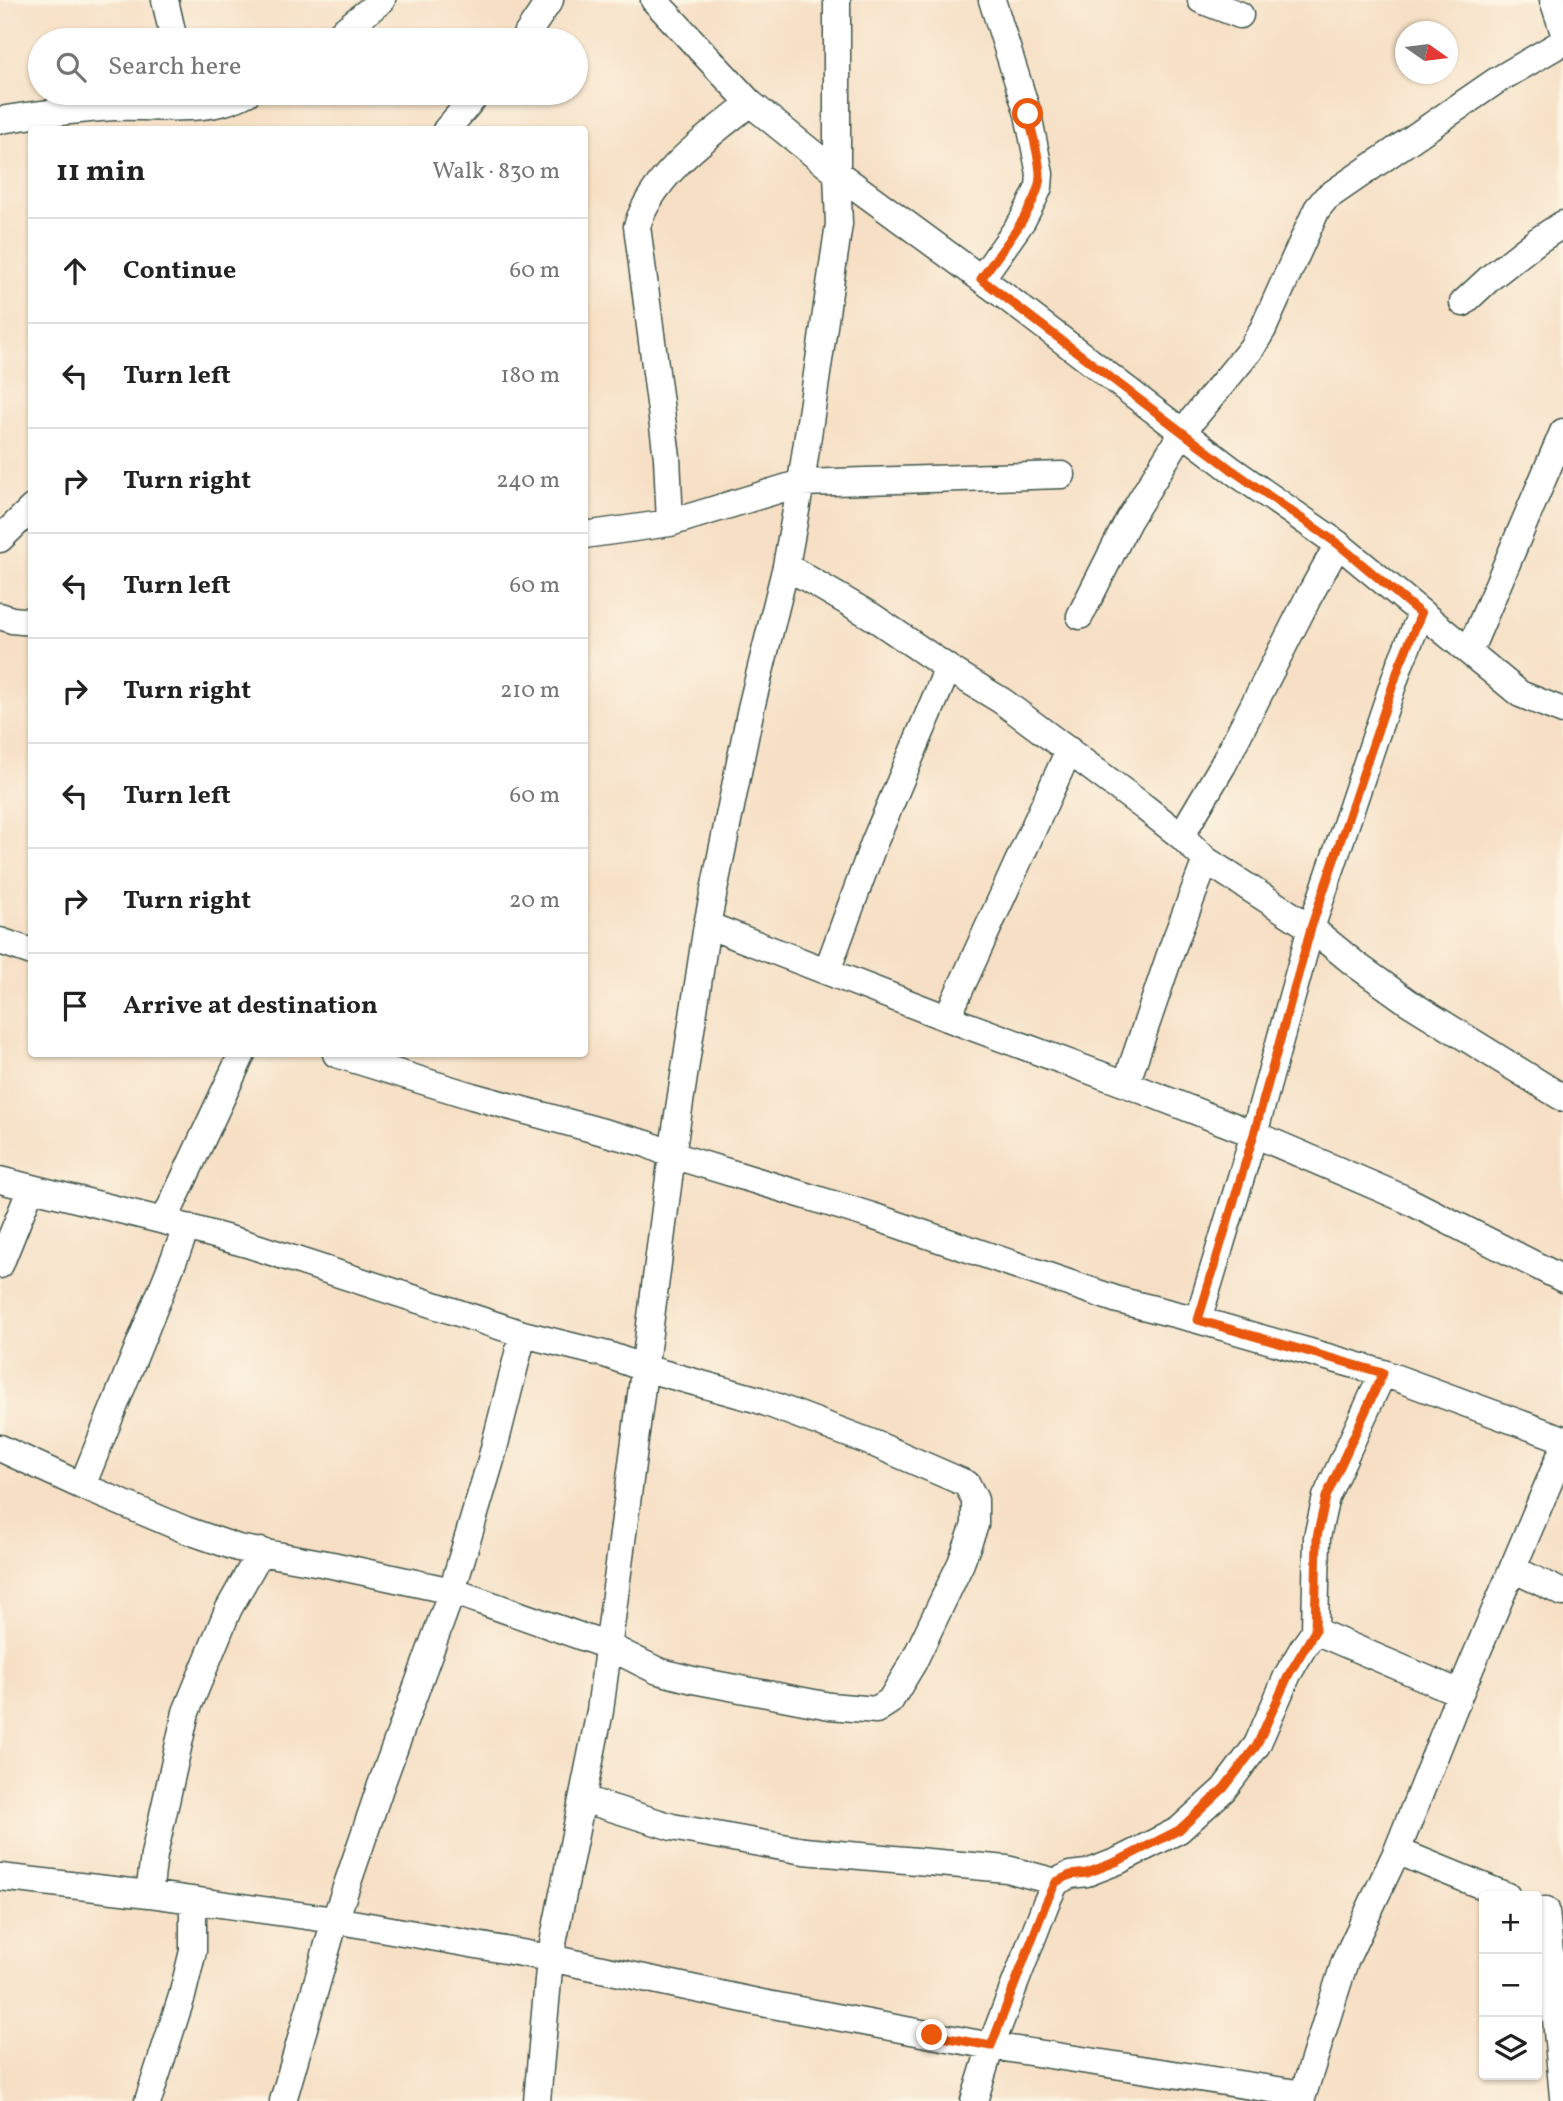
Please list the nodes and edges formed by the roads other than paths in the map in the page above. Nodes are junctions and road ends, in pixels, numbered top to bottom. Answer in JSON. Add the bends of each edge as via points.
{"nodes":[{"id":1,"x":165,"y":0,"type":"edge"},
{"id":2,"x":382,"y":0,"type":"edge"},
{"id":3,"x":550,"y":0,"type":"edge"},
{"id":4,"x":654,"y":0,"type":"edge"},
{"id":5,"x":837,"y":0,"type":"edge"},
{"id":6,"x":992,"y":0,"type":"edge"},
{"id":7,"x":1201,"y":0,"type":"edge"},
{"id":8,"x":1553,"y":0,"type":"edge"},
{"id":9,"x":1240,"y":15,"type":"dead end"},
{"id":10,"x":171,"y":28,"type":"edge"},
{"id":11,"x":347,"y":28,"type":"edge"},
{"id":12,"x":531,"y":28,"type":"edge"},
{"id":13,"x":1563,"y":30,"type":"edge"},
{"id":14,"x":1563,"y":42,"type":"edge"},
{"id":15,"x":750,"y":103,"type":"junction"},
{"id":16,"x":139,"y":105,"type":"edge"},
{"id":17,"x":468,"y":105,"type":"edge"},
{"id":18,"x":0,"y":120,"type":"edge"},
{"id":19,"x":449,"y":126,"type":"edge"},
{"id":20,"x":837,"y":173,"type":"junction"},
{"id":21,"x":1563,"y":225,"type":"edge"},
{"id":22,"x":981,"y":279,"type":"junction"},
{"id":23,"x":1463,"y":303,"type":"dead end"},
{"id":24,"x":1183,"y":431,"type":"junction"},
{"id":25,"x":1563,"y":432,"type":"edge"},
{"id":26,"x":1062,"y":475,"type":"dead end"},
{"id":27,"x":801,"y":483,"type":"junction"},
{"id":28,"x":28,"y":512,"type":"edge"},
{"id":29,"x":670,"y":523,"type":"junction"},
{"id":30,"x":588,"y":534,"type":"edge"},
{"id":31,"x":0,"y":539,"type":"edge"},
{"id":32,"x":1338,"y":544,"type":"junction"},
{"id":33,"x":786,"y":566,"type":"junction"},
{"id":34,"x":1421,"y":614,"type":"junction"},
{"id":35,"x":0,"y":615,"type":"edge"},
{"id":36,"x":1080,"y":616,"type":"dead end"},
{"id":37,"x":28,"y":622,"type":"edge"},
{"id":38,"x":1469,"y":652,"type":"junction"},
{"id":39,"x":948,"y":668,"type":"junction"},
{"id":40,"x":1563,"y":711,"type":"edge"},
{"id":41,"x":1069,"y":750,"type":"junction"},
{"id":42,"x":1181,"y":836,"type":"junction"},
{"id":43,"x":1206,"y":860,"type":"junction"},
{"id":44,"x":707,"y":925,"type":"junction"},
{"id":45,"x":1311,"y":928,"type":"junction"},
{"id":46,"x":0,"y":942,"type":"edge"},
{"id":47,"x":28,"y":951,"type":"edge"},
{"id":48,"x":827,"y":971,"type":"junction"},
{"id":49,"x":947,"y":1017,"type":"junction"},
{"id":50,"x":241,"y":1057,"type":"edge"},
{"id":51,"x":346,"y":1057,"type":"edge"},
{"id":52,"x":1126,"y":1084,"type":"junction"},
{"id":53,"x":1563,"y":1098,"type":"edge"},
{"id":54,"x":1254,"y":1134,"type":"junction"},
{"id":55,"x":672,"y":1155,"type":"junction"},
{"id":56,"x":0,"y":1180,"type":"edge"},
{"id":57,"x":32,"y":1188,"type":"junction"},
{"id":58,"x":175,"y":1224,"type":"junction"},
{"id":59,"x":0,"y":1265,"type":"edge"},
{"id":60,"x":1563,"y":1279,"type":"edge"},
{"id":61,"x":1198,"y":1320,"type":"junction"},
{"id":62,"x":523,"y":1334,"type":"junction"},
{"id":63,"x":644,"y":1368,"type":"junction"},
{"id":64,"x":1383,"y":1373,"type":"junction"},
{"id":65,"x":1563,"y":1438,"type":"edge"},
{"id":66,"x":0,"y":1448,"type":"edge"},
{"id":67,"x":1563,"y":1449,"type":"edge"},
{"id":68,"x":82,"y":1486,"type":"junction"},
{"id":69,"x":261,"y":1551,"type":"junction"},
{"id":70,"x":1513,"y":1569,"type":"junction"},
{"id":71,"x":452,"y":1591,"type":"junction"},
{"id":72,"x":1563,"y":1593,"type":"edge"},
{"id":73,"x":1315,"y":1631,"type":"junction"},
{"id":74,"x":608,"y":1646,"type":"junction"},
{"id":75,"x":1461,"y":1693,"type":"junction"},
{"id":76,"x":583,"y":1799,"type":"junction"},
{"id":77,"x":1397,"y":1851,"type":"junction"},
{"id":78,"x":0,"y":1877,"type":"edge"},
{"id":79,"x":1056,"y":1882,"type":"junction"},
{"id":80,"x":1495,"y":1891,"type":"edge"},
{"id":81,"x":149,"y":1894,"type":"junction"},
{"id":82,"x":193,"y":1901,"type":"junction"},
{"id":83,"x":1549,"y":1911,"type":"edge"},
{"id":84,"x":335,"y":1920,"type":"junction"},
{"id":85,"x":550,"y":1958,"type":"junction"},
{"id":86,"x":991,"y":2046,"type":"junction"},
{"id":87,"x":1563,"y":2097,"type":"edge"},
{"id":88,"x":1302,"y":2098,"type":"edge"},
{"id":89,"x":148,"y":2101,"type":"edge"},
{"id":90,"x":283,"y":2101,"type":"edge"},
{"id":91,"x":537,"y":2101,"type":"edge"},
{"id":92,"x":974,"y":2101,"type":"edge"}],
"edges":[{"from":1,"to":10,"type":"street"},
{"from":2,"to":11,"type":"street"},
{"from":3,"to":12,"type":"street"},
{"from":4,"to":15,"type":"street"},
{"from":5,"to":20,"type":"street"},
{"from":6,"to":22,"type":"street","via":[[1028,114],[1040,174],[1039,187],[1022,221]]},
{"from":7,"to":9,"type":"street"},
{"from":8,"to":13,"type":"street"},
{"from":14,"to":24,"type":"street","via":[[1496,81],[1326,198],[1251,349]]},
{"from":15,"to":20,"type":"street"},
{"from":15,"to":29,"type":"street","via":[[692,150],[655,189],[637,226],[667,457]]},
{"from":16,"to":18,"type":"street"},
{"from":17,"to":19,"type":"street"},
{"from":20,"to":22,"type":"street"},
{"from":20,"to":27,"type":"street","via":[[839,224]]},
{"from":21,"to":23,"type":"street"},
{"from":22,"to":24,"type":"street"},
{"from":24,"to":32,"type":"street"},
{"from":24,"to":36,"type":"street","via":[[1128,521]]},
{"from":25,"to":38,"type":"street"},
{"from":26,"to":27,"type":"street"},
{"from":27,"to":29,"type":"street"},
{"from":27,"to":33,"type":"street"},
{"from":28,"to":31,"type":"street"},
{"from":29,"to":30,"type":"street"},
{"from":32,"to":34,"type":"street"},
{"from":32,"to":42,"type":"street"},
{"from":33,"to":39,"type":"street"},
{"from":33,"to":44,"type":"street","via":[[751,708]]},
{"from":34,"to":38,"type":"street"},
{"from":34,"to":45,"type":"street"},
{"from":35,"to":37,"type":"street"},
{"from":38,"to":40,"type":"street","via":[[1520,694]]},
{"from":39,"to":41,"type":"street"},
{"from":39,"to":48,"type":"street","via":[[874,843]]},
{"from":41,"to":42,"type":"street"},
{"from":41,"to":49,"type":"street"},
{"from":42,"to":43,"type":"street"},
{"from":43,"to":45,"type":"street"},
{"from":43,"to":52,"type":"street"},
{"from":44,"to":48,"type":"street"},
{"from":44,"to":55,"type":"street"},
{"from":45,"to":53,"type":"street","via":[[1408,1002]]},
{"from":45,"to":54,"type":"street"},
{"from":46,"to":47,"type":"street"},
{"from":48,"to":49,"type":"street"},
{"from":49,"to":52,"type":"street"},
{"from":50,"to":58,"type":"street"},
{"from":51,"to":55,"type":"street"},
{"from":52,"to":54,"type":"street"},
{"from":54,"to":60,"type":"street","via":[[1405,1199]]},
{"from":54,"to":61,"type":"street"},
{"from":55,"to":61,"type":"street","via":[[872,1216],[1118,1300]]},
{"from":55,"to":63,"type":"street"},
{"from":56,"to":57,"type":"street"},
{"from":57,"to":58,"type":"street"},
{"from":57,"to":59,"type":"street"},
{"from":58,"to":62,"type":"street"},
{"from":58,"to":68,"type":"street"},
{"from":61,"to":64,"type":"street"},
{"from":62,"to":63,"type":"street"},
{"from":62,"to":71,"type":"street"},
{"from":63,"to":74,"type":"street"},
{"from":63,"to":74,"type":"street","via":[[760,1400],[967,1484],[975,1500],[975,1525],[913,1663],[890,1701],[876,1710],[693,1680],[658,1671]]},
{"from":64,"to":65,"type":"street"},
{"from":64,"to":73,"type":"street","via":[[1326,1497],[1317,1537]]},
{"from":66,"to":68,"type":"street"},
{"from":67,"to":70,"type":"street"},
{"from":68,"to":69,"type":"street","via":[[187,1530]]},
{"from":69,"to":71,"type":"street"},
{"from":69,"to":81,"type":"street","via":[[228,1610],[186,1712],[153,1855]]},
{"from":70,"to":72,"type":"street"},
{"from":70,"to":75,"type":"street"},
{"from":71,"to":74,"type":"street"},
{"from":71,"to":84,"type":"street"},
{"from":73,"to":75,"type":"street"},
{"from":73,"to":79,"type":"street","via":[[1289,1674],[1257,1745],[1224,1788],[1179,1830],[1118,1861]]},
{"from":74,"to":76,"type":"street"},
{"from":75,"to":77,"type":"street"},
{"from":76,"to":79,"type":"street","via":[[672,1826],[791,1848],[1007,1868]]},
{"from":76,"to":85,"type":"street"},
{"from":77,"to":80,"type":"street"},
{"from":77,"to":88,"type":"street","via":[[1345,1961]]},
{"from":78,"to":81,"type":"street"},
{"from":79,"to":86,"type":"street"},
{"from":81,"to":82,"type":"street"},
{"from":82,"to":84,"type":"street"},
{"from":82,"to":89,"type":"street","via":[[193,1951]]},
{"from":83,"to":87,"type":"street"},
{"from":84,"to":85,"type":"street"},
{"from":84,"to":90,"type":"street"},
{"from":85,"to":86,"type":"street"},
{"from":85,"to":91,"type":"street"},
{"from":86,"to":88,"type":"street"},
{"from":86,"to":92,"type":"street"}]}
